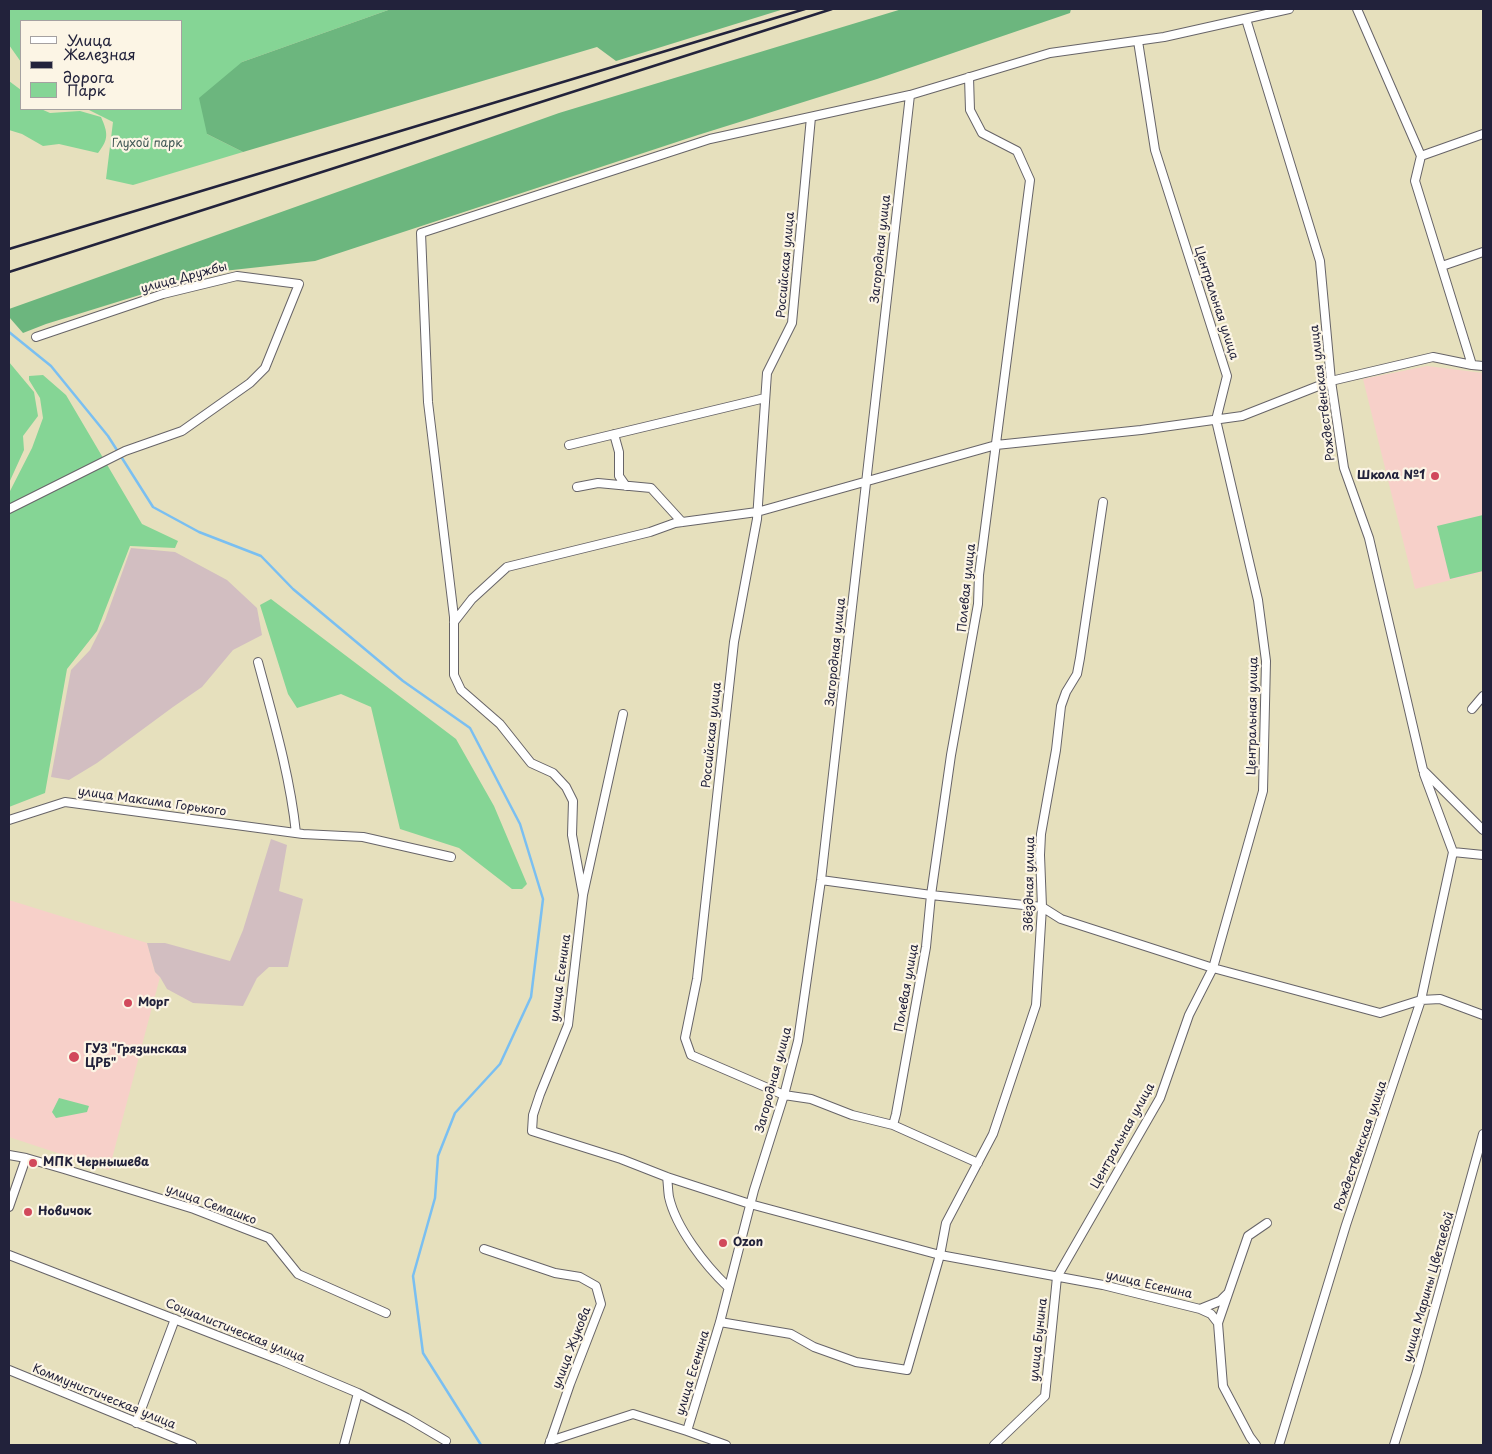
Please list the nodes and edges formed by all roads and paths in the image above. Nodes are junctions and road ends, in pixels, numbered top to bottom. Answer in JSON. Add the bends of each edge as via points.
{"nodes":[{"id":1,"x":1289,"y":9,"type":"edge"},
{"id":2,"x":1357,"y":9,"type":"edge"},
{"id":3,"x":1246,"y":19,"type":"junction"},
{"id":4,"x":1138,"y":41,"type":"junction"},
{"id":5,"x":969,"y":77,"type":"junction"},
{"id":6,"x":910,"y":95,"type":"junction"},
{"id":7,"x":811,"y":117,"type":"junction"},
{"id":8,"x":1483,"y":134,"type":"edge"},
{"id":9,"x":1421,"y":156,"type":"junction"},
{"id":10,"x":1483,"y":252,"type":"edge"},
{"id":11,"x":1442,"y":266,"type":"junction"},
{"id":12,"x":36,"y":337,"type":"dead end"},
{"id":13,"x":1472,"y":365,"type":"junction"},
{"id":14,"x":1483,"y":366,"type":"edge"},
{"id":15,"x":1332,"y":381,"type":"junction"},
{"id":16,"x":765,"y":398,"type":"junction"},
{"id":17,"x":1216,"y":420,"type":"junction"},
{"id":18,"x":614,"y":434,"type":"junction"},
{"id":19,"x":569,"y":445,"type":"dead end"},
{"id":20,"x":996,"y":445,"type":"junction"},
{"id":21,"x":866,"y":482,"type":"junction"},
{"id":22,"x":626,"y":486,"type":"junction"},
{"id":23,"x":577,"y":487,"type":"dead end"},
{"id":24,"x":1103,"y":502,"type":"dead end"},
{"id":25,"x":9,"y":509,"type":"edge"},
{"id":26,"x":757,"y":512,"type":"junction"},
{"id":27,"x":682,"y":522,"type":"junction"},
{"id":28,"x":454,"y":622,"type":"junction"},
{"id":29,"x":258,"y":662,"type":"dead end"},
{"id":30,"x":1483,"y":696,"type":"edge"},
{"id":31,"x":1472,"y":709,"type":"dead end"},
{"id":32,"x":623,"y":714,"type":"dead end"},
{"id":33,"x":1423,"y":770,"type":"junction"},
{"id":34,"x":9,"y":820,"type":"edge"},
{"id":35,"x":1483,"y":830,"type":"edge"},
{"id":36,"x":296,"y":833,"type":"junction"},
{"id":37,"x":1453,"y":852,"type":"junction"},
{"id":38,"x":1483,"y":854,"type":"edge"},
{"id":39,"x":451,"y":857,"type":"dead end"},
{"id":40,"x":821,"y":880,"type":"junction"},
{"id":41,"x":583,"y":895,"type":"junction"},
{"id":42,"x":931,"y":895,"type":"junction"},
{"id":43,"x":1042,"y":907,"type":"junction"},
{"id":44,"x":1213,"y":968,"type":"junction"},
{"id":45,"x":1422,"y":1000,"type":"junction"},
{"id":46,"x":1483,"y":1015,"type":"edge"},
{"id":47,"x":784,"y":1095,"type":"junction"},
{"id":48,"x":893,"y":1125,"type":"junction"},
{"id":49,"x":1483,"y":1134,"type":"edge"},
{"id":50,"x":9,"y":1155,"type":"edge"},
{"id":51,"x":26,"y":1158,"type":"junction"},
{"id":52,"x":978,"y":1163,"type":"junction"},
{"id":53,"x":667,"y":1178,"type":"junction"},
{"id":54,"x":750,"y":1204,"type":"junction"},
{"id":55,"x":9,"y":1207,"type":"edge"},
{"id":56,"x":1267,"y":1223,"type":"dead end"},
{"id":57,"x":484,"y":1248,"type":"dead end"},
{"id":58,"x":9,"y":1255,"type":"edge"},
{"id":59,"x":940,"y":1255,"type":"junction"},
{"id":60,"x":1057,"y":1276,"type":"junction"},
{"id":61,"x":728,"y":1287,"type":"junction"},
{"id":62,"x":1230,"y":1291,"type":"junction"},
{"id":63,"x":1200,"y":1308,"type":"junction"},
{"id":64,"x":386,"y":1313,"type":"dead end"},
{"id":65,"x":175,"y":1319,"type":"junction"},
{"id":66,"x":720,"y":1322,"type":"junction"},
{"id":67,"x":1218,"y":1323,"type":"junction"},
{"id":68,"x":9,"y":1370,"type":"edge"},
{"id":69,"x":358,"y":1393,"type":"junction"},
{"id":70,"x":136,"y":1422,"type":"junction"},
{"id":71,"x":688,"y":1431,"type":"junction"},
{"id":72,"x":446,"y":1441,"type":"dead end"},
{"id":73,"x":549,"y":1443,"type":"edge"},
{"id":74,"x":192,"y":1445,"type":"edge"},
{"id":75,"x":344,"y":1445,"type":"edge"},
{"id":76,"x":726,"y":1445,"type":"edge"},
{"id":77,"x":994,"y":1445,"type":"edge"},
{"id":78,"x":1256,"y":1445,"type":"edge"},
{"id":79,"x":1279,"y":1445,"type":"edge"},
{"id":80,"x":1394,"y":1445,"type":"edge"}],
"edges":[{"from":1,"to":3,"type":"street"},
{"from":2,"to":9,"type":"street"},
{"from":3,"to":4,"type":"street"},
{"from":3,"to":15,"type":"street","name":"Рождественская улица","via":[[1320,261]]},
{"from":4,"to":5,"type":"street","via":[[1050,53]]},
{"from":4,"to":17,"type":"street","name":"Центральная улица","via":[[1155,150],[1227,376]]},
{"from":5,"to":6,"type":"street"},
{"from":5,"to":20,"type":"street","name":"Полевая улица","via":[[970,110],[982,133],[1017,151],[1030,180]]},
{"from":6,"to":7,"type":"street"},
{"from":6,"to":21,"type":"street","name":"Загородная улица"},
{"from":7,"to":16,"type":"street","name":"Российская улица","via":[[792,323],[768,374]]},
{"from":7,"to":28,"type":"street","via":[[710,139],[421,233],[428,402]]},
{"from":8,"to":9,"type":"street"},
{"from":9,"to":11,"type":"street","via":[[1415,181]]},
{"from":10,"to":11,"type":"street"},
{"from":11,"to":13,"type":"street"},
{"from":12,"to":25,"type":"street","name":"улица Дружбы","via":[[163,294],[237,276],[299,284],[264,368],[250,382],[182,431],[125,451]]},
{"from":13,"to":14,"type":"street"},
{"from":13,"to":15,"type":"street","via":[[1433,357]]},
{"from":15,"to":17,"type":"street","via":[[1242,416]]},
{"from":15,"to":33,"type":"street","name":"Рождественская улица","via":[[1344,468],[1369,538]]},
{"from":16,"to":18,"type":"street"},
{"from":16,"to":26,"type":"street","name":"Российская улица"},
{"from":17,"to":20,"type":"street"},
{"from":17,"to":44,"type":"street","name":"Центральная улица","via":[[1258,600],[1266,661],[1263,791]]},
{"from":18,"to":19,"type":"street"},
{"from":18,"to":22,"type":"street","via":[[619,452],[619,476]]},
{"from":20,"to":21,"type":"street"},
{"from":20,"to":42,"type":"street","name":"Полевая улица","via":[[978,604],[951,754]]},
{"from":21,"to":26,"type":"street"},
{"from":21,"to":40,"type":"street","name":"Загородная улица"},
{"from":22,"to":23,"type":"street","via":[[598,483]]},
{"from":22,"to":27,"type":"street","via":[[651,488]]},
{"from":24,"to":43,"type":"street","name":"Звёздная улица","via":[[1077,674],[1061,706],[1044,813],[1040,855]]},
{"from":26,"to":27,"type":"street"},
{"from":26,"to":47,"type":"street","name":"Российская улица","via":[[734,642],[697,979],[685,1038],[691,1055]]},
{"from":27,"to":28,"type":"street","via":[[622,540],[507,566],[472,599]]},
{"from":28,"to":41,"type":"street","via":[[454,675],[461,690],[500,724],[531,763],[553,774],[566,787],[573,801],[572,835]]},
{"from":29,"to":36,"type":"street","via":[[277,731]]},
{"from":30,"to":31,"type":"street"},
{"from":32,"to":41,"type":"street","name":"улица Есенина"},
{"from":33,"to":35,"type":"street"},
{"from":33,"to":37,"type":"street","name":"Рождественская улица"},
{"from":34,"to":36,"type":"street","name":"улица Максима Горького","via":[[65,802]]},
{"from":36,"to":39,"type":"street","name":"улица Максима Горького","via":[[363,837]]},
{"from":37,"to":38,"type":"street"},
{"from":37,"to":45,"type":"street","name":"Рождественская улица"},
{"from":40,"to":42,"type":"street"},
{"from":40,"to":47,"type":"street","name":"Загородная улица","via":[[798,1041]]},
{"from":41,"to":53,"type":"street","name":"улица Есенина","via":[[568,1024],[540,1094],[532,1131],[621,1159]]},
{"from":42,"to":43,"type":"street"},
{"from":42,"to":48,"type":"street","name":"Полевая улица","via":[[926,947]]},
{"from":43,"to":44,"type":"street","via":[[1061,919]]},
{"from":43,"to":52,"type":"street","name":"Звёздная улица","via":[[1036,1005],[993,1134]]},
{"from":44,"to":45,"type":"street","via":[[1380,1014]]},
{"from":44,"to":60,"type":"street","name":"Центральная улица","via":[[1189,1015],[1160,1098]]},
{"from":45,"to":46,"type":"street","via":[[1440,999]]},
{"from":45,"to":79,"type":"street","name":"Рождественская улица","via":[[1346,1226]]},
{"from":47,"to":48,"type":"street","name":"Российская улица","via":[[811,1099],[852,1115]]},
{"from":47,"to":54,"type":"street","name":"Загородная улица"},
{"from":48,"to":52,"type":"street","name":"Российская улица"},
{"from":49,"to":80,"type":"street","name":"улица Марины Цветаевой"},
{"from":50,"to":51,"type":"street","name":"улица Семашко"},
{"from":51,"to":55,"type":"street"},
{"from":51,"to":64,"type":"street","name":"улица Семашко","via":[[194,1209],[269,1238],[298,1274]]},
{"from":52,"to":59,"type":"street","name":"Звёздная улица","via":[[946,1223]]},
{"from":53,"to":54,"type":"street","name":"улица Есенина"},
{"from":53,"to":61,"type":"street","via":[[669,1198],[684,1232],[713,1273]]},
{"from":54,"to":59,"type":"street","name":"улица Есенина"},
{"from":54,"to":61,"type":"street","name":"улица Есенина"},
{"from":56,"to":62,"type":"street","via":[[1248,1236]]},
{"from":57,"to":73,"type":"street","name":"улица Жукова","via":[[555,1273],[580,1277],[596,1286],[602,1304]]},
{"from":58,"to":65,"type":"street","name":"Социалистическая улица"},
{"from":59,"to":60,"type":"street","name":"улица Есенина"},
{"from":59,"to":66,"type":"street","name":"улица Есенина","via":[[907,1370],[856,1362],[814,1347],[790,1334]]},
{"from":60,"to":63,"type":"street","name":"улица Есенина"},
{"from":60,"to":77,"type":"street","name":"улица Бунина","via":[[1045,1396]]},
{"from":61,"to":66,"type":"street","name":"улица Есенина"},
{"from":62,"to":63,"type":"street","via":[[1220,1301]]},
{"from":62,"to":67,"type":"street"},
{"from":63,"to":67,"type":"street","name":"улица Есенина"},
{"from":65,"to":69,"type":"street","name":"Социалистическая улица"},
{"from":65,"to":70,"type":"street"},
{"from":66,"to":71,"type":"street","name":"улица Есенина"},
{"from":67,"to":78,"type":"street","via":[[1223,1386]]},
{"from":68,"to":70,"type":"street","name":"Коммунистическая улица"},
{"from":69,"to":72,"type":"street","name":"Социалистическая улица"},
{"from":69,"to":75,"type":"street"},
{"from":70,"to":74,"type":"street","name":"Коммунистическая улица"},
{"from":71,"to":73,"type":"street","via":[[634,1414]]},
{"from":71,"to":76,"type":"street"}]}
